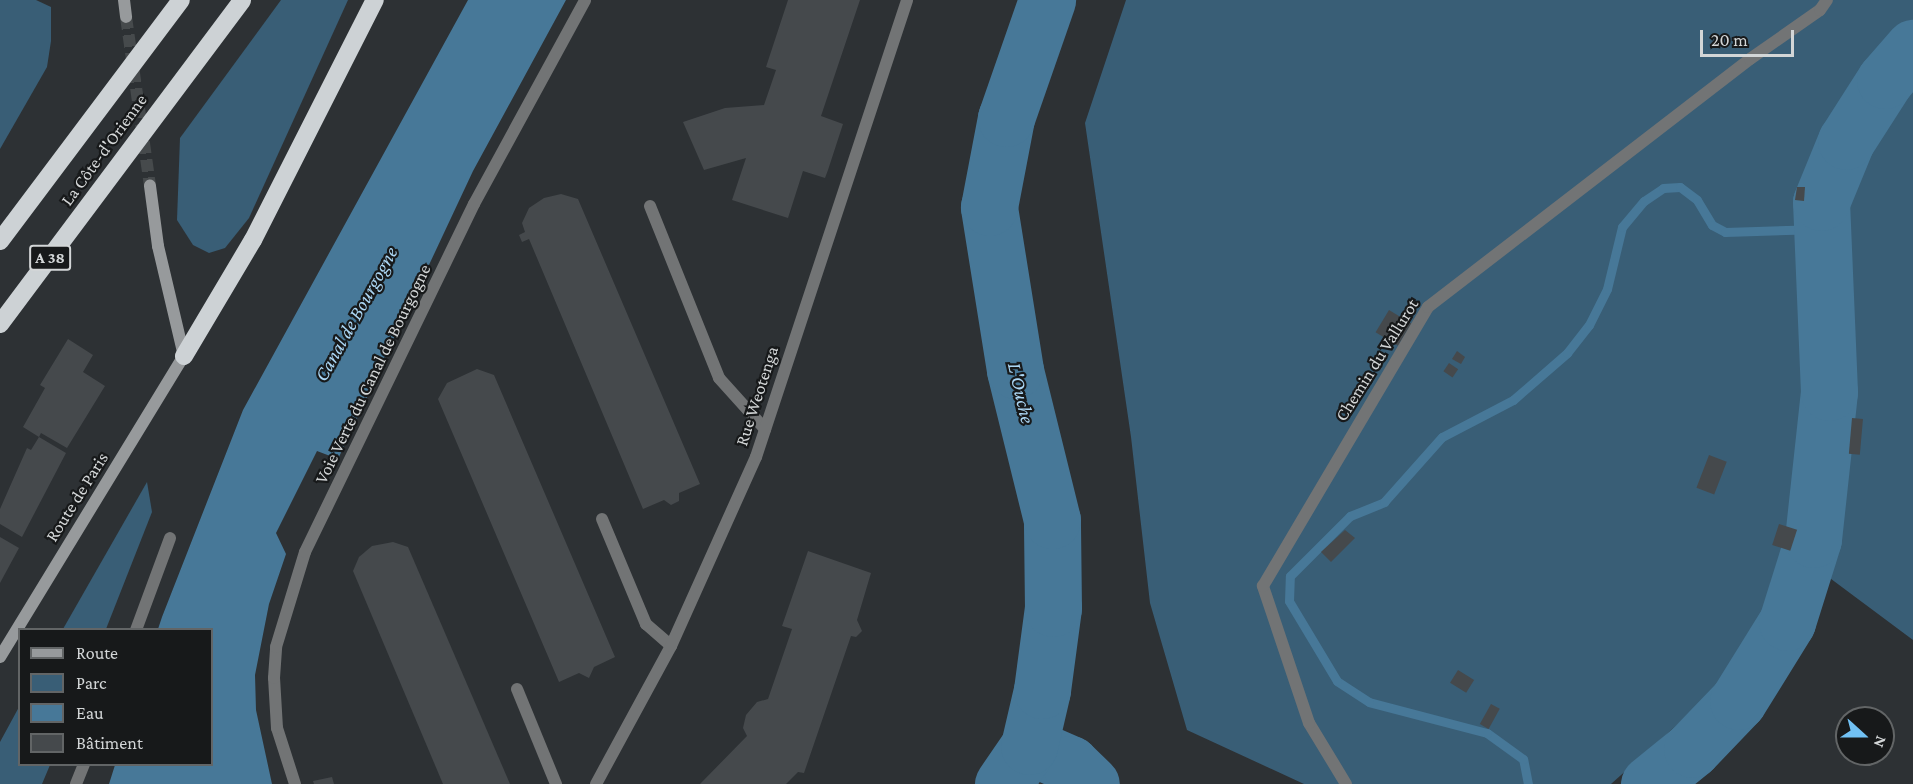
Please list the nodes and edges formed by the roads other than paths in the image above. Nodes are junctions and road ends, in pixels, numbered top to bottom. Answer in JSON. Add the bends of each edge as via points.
{"nodes":[{"id":1,"x":124,"y":0,"type":"edge"},
{"id":2,"x":181,"y":0,"type":"edge"},
{"id":3,"x":242,"y":0,"type":"edge"},
{"id":4,"x":375,"y":0,"type":"edge"},
{"id":5,"x":585,"y":0,"type":"edge"},
{"id":6,"x":908,"y":0,"type":"edge"},
{"id":7,"x":1827,"y":0,"type":"edge"},
{"id":8,"x":126,"y":17,"type":"tunnel mouth"},
{"id":9,"x":150,"y":186,"type":"tunnel mouth"},
{"id":10,"x":650,"y":206,"type":"dead end"},
{"id":11,"x":0,"y":241,"type":"edge"},
{"id":12,"x":0,"y":324,"type":"edge"},
{"id":13,"x":184,"y":356,"type":"junction"},
{"id":14,"x":765,"y":429,"type":"junction"},
{"id":15,"x":602,"y":519,"type":"dead end"},
{"id":16,"x":170,"y":538,"type":"dead end"},
{"id":17,"x":137,"y":628,"type":"edge"},
{"id":18,"x":671,"y":646,"type":"junction"},
{"id":19,"x":0,"y":657,"type":"edge"},
{"id":20,"x":517,"y":689,"type":"dead end"},
{"id":21,"x":84,"y":766,"type":"edge"},
{"id":22,"x":76,"y":784,"type":"edge"},
{"id":23,"x":295,"y":784,"type":"edge"},
{"id":24,"x":556,"y":784,"type":"edge"},
{"id":25,"x":596,"y":784,"type":"edge"},
{"id":26,"x":1346,"y":784,"type":"edge"}],
"edges":[{"from":1,"to":8,"type":"main road"},
{"from":2,"to":11,"type":"highway","name":"La Côte-d'Orienne","number":"A 38"},
{"from":3,"to":12,"type":"highway","name":"La Côte-d'Orienne","number":"A 38"},
{"from":4,"to":13,"type":"highway","via":[[253,240]]},
{"from":5,"to":23,"type":"street","name":"Voie Verte du Canal de Bourgogne","via":[[474,204],[305,552],[276,647],[274,678],[277,728]]},
{"from":6,"to":14,"type":"street","name":"Rue Weotenga"},
{"from":7,"to":26,"type":"street","name":"Chemin du Vallurot","via":[[1428,307],[1263,586],[1309,723]]},
{"from":9,"to":13,"type":"main road","via":[[158,246]]},
{"from":10,"to":14,"type":"street","via":[[719,378]]},
{"from":13,"to":19,"type":"main road","name":"Route de Paris"},
{"from":14,"to":18,"type":"street","name":"Rue Weotenga"},
{"from":15,"to":18,"type":"street","via":[[646,624]]},
{"from":16,"to":17,"type":"street"},
{"from":18,"to":25,"type":"street","name":"Rue Weotenga"},
{"from":20,"to":24,"type":"street"},
{"from":21,"to":22,"type":"street"}]}
